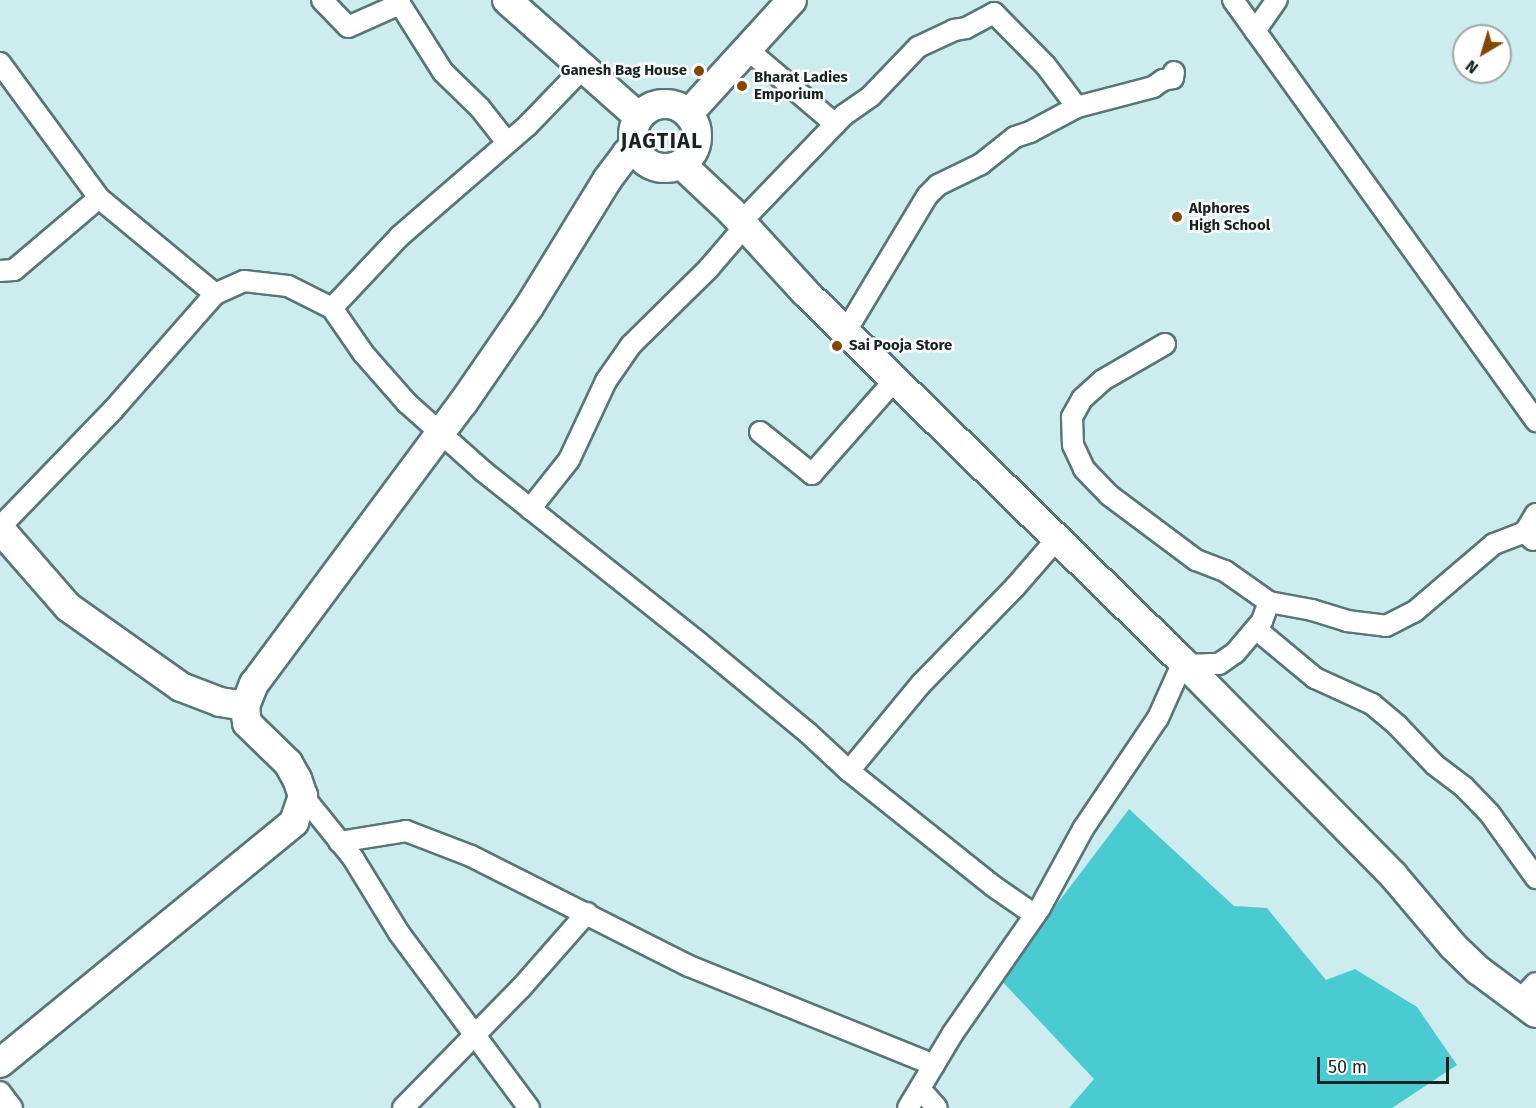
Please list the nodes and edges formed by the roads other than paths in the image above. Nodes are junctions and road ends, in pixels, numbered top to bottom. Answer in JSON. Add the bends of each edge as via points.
{"nodes":[{"id":1,"x":322,"y":0,"type":"edge"},
{"id":2,"x":507,"y":0,"type":"edge"},
{"id":3,"x":792,"y":0,"type":"edge"},
{"id":4,"x":1233,"y":0,"type":"edge"},
{"id":5,"x":1276,"y":0,"type":"edge"},
{"id":6,"x":992,"y":7,"type":"edge"},
{"id":7,"x":1255,"y":31,"type":"junction"},
{"id":8,"x":747,"y":49,"type":"junction"},
{"id":9,"x":0,"y":63,"type":"edge"},
{"id":10,"x":584,"y":67,"type":"junction"},
{"id":11,"x":1174,"y":72,"type":"dead end"},
{"id":12,"x":1077,"y":107,"type":"junction"},
{"id":13,"x":687,"y":114,"type":"junction"},
{"id":14,"x":639,"y":117,"type":"junction"},
{"id":15,"x":835,"y":124,"type":"junction"},
{"id":16,"x":506,"y":141,"type":"junction"},
{"id":17,"x":635,"y":147,"type":"junction"},
{"id":18,"x":681,"y":164,"type":"junction"},
{"id":19,"x":99,"y":198,"type":"junction"},
{"id":20,"x":743,"y":224,"type":"junction"},
{"id":21,"x":0,"y":271,"type":"edge"},
{"id":22,"x":215,"y":294,"type":"junction"},
{"id":23,"x":332,"y":308,"type":"junction"},
{"id":24,"x":846,"y":331,"type":"junction"},
{"id":25,"x":1165,"y":344,"type":"dead end"},
{"id":26,"x":896,"y":380,"type":"junction"},
{"id":27,"x":1536,"y":420,"type":"edge"},
{"id":28,"x":760,"y":432,"type":"dead end"},
{"id":29,"x":441,"y":433,"type":"junction"},
{"id":30,"x":530,"y":509,"type":"junction"},
{"id":31,"x":1536,"y":514,"type":"edge"},
{"id":32,"x":0,"y":528,"type":"edge"},
{"id":33,"x":1532,"y":536,"type":"edge"},
{"id":34,"x":1056,"y":540,"type":"junction"},
{"id":35,"x":1269,"y":603,"type":"junction"},
{"id":36,"x":1256,"y":629,"type":"junction"},
{"id":37,"x":1184,"y":663,"type":"junction"},
{"id":38,"x":246,"y":706,"type":"junction"},
{"id":39,"x":849,"y":771,"type":"junction"},
{"id":40,"x":303,"y":796,"type":"junction"},
{"id":41,"x":339,"y":842,"type":"junction"},
{"id":42,"x":1536,"y":878,"type":"edge"},
{"id":43,"x":587,"y":913,"type":"junction"},
{"id":44,"x":1035,"y":915,"type":"junction"},
{"id":45,"x":1531,"y":999,"type":"edge"},
{"id":46,"x":474,"y":1035,"type":"junction"},
{"id":47,"x":0,"y":1063,"type":"edge"},
{"id":48,"x":934,"y":1065,"type":"junction"},
{"id":49,"x":920,"y":1089,"type":"junction"},
{"id":50,"x":0,"y":1092,"type":"edge"},
{"id":51,"x":12,"y":1108,"type":"edge"},
{"id":52,"x":403,"y":1108,"type":"edge"},
{"id":53,"x":529,"y":1108,"type":"edge"},
{"id":54,"x":908,"y":1108,"type":"edge"},
{"id":55,"x":937,"y":1108,"type":"edge"}],
"edges":[{"from":1,"to":16,"type":"street","via":[[348,27],[400,4],[443,72],[480,108]]},
{"from":2,"to":10,"type":"main road"},
{"from":3,"to":8,"type":"main road"},
{"from":4,"to":7,"type":"street"},
{"from":5,"to":7,"type":"street"},
{"from":6,"to":12,"type":"street"},
{"from":6,"to":15,"type":"street","via":[[966,28],[918,46],[871,96]]},
{"from":7,"to":27,"type":"street"},
{"from":8,"to":13,"type":"main road"},
{"from":8,"to":15,"type":"street"},
{"from":9,"to":19,"type":"street"},
{"from":10,"to":14,"type":"main road"},
{"from":10,"to":16,"type":"street"},
{"from":11,"to":12,"type":"street","via":[[1173,78],[1153,87]]},
{"from":12,"to":24,"type":"street","via":[[1015,137],[981,164],[938,185],[927,196]]},
{"from":13,"to":14,"type":"main road","via":[[668,104],[647,109]]},
{"from":13,"to":18,"type":"main road","via":[[696,140],[694,150]]},
{"from":14,"to":17,"type":"main road","via":[[634,126]]},
{"from":15,"to":20,"type":"street"},
{"from":16,"to":23,"type":"street","via":[[399,237]]},
{"from":17,"to":18,"type":"main road","via":[[649,164]]},
{"from":17,"to":29,"type":"main road","via":[[607,180],[529,308]]},
{"from":18,"to":20,"type":"main road"},
{"from":19,"to":21,"type":"street","via":[[14,270]]},
{"from":19,"to":22,"type":"street"},
{"from":20,"to":24,"type":"main road"},
{"from":20,"to":30,"type":"street","via":[[709,268],[631,345],[606,381],[569,460]]},
{"from":22,"to":23,"type":"street","via":[[244,281],[255,282],[288,286]]},
{"from":22,"to":32,"type":"street","via":[[113,410]]},
{"from":23,"to":29,"type":"street","via":[[363,353],[407,404]]},
{"from":24,"to":26,"type":"main road"},
{"from":25,"to":35,"type":"street","via":[[1103,380],[1082,399],[1072,417],[1073,445],[1084,469],[1109,495],[1196,560],[1225,571]]},
{"from":26,"to":28,"type":"street","via":[[812,474]]},
{"from":26,"to":34,"type":"main road"},
{"from":29,"to":30,"type":"street"},
{"from":29,"to":38,"type":"main road","via":[[254,684]]},
{"from":30,"to":39,"type":"street","via":[[698,642]]},
{"from":31,"to":33,"type":"street"},
{"from":32,"to":38,"type":"main road","via":[[68,607],[181,687],[220,702]]},
{"from":33,"to":35,"type":"street","via":[[1494,544],[1414,612],[1386,626]]},
{"from":34,"to":37,"type":"main road"},
{"from":34,"to":39,"type":"street","via":[[921,684]]},
{"from":35,"to":36,"type":"street"},
{"from":36,"to":37,"type":"street","via":[[1235,653],[1219,664]]},
{"from":36,"to":42,"type":"street","via":[[1315,678],[1372,704],[1398,725],[1435,765],[1490,814]]},
{"from":37,"to":44,"type":"street","via":[[1158,718],[1083,829]]},
{"from":37,"to":45,"type":"main road","via":[[1393,875],[1453,946],[1478,970]]},
{"from":38,"to":40,"type":"main road","via":[[247,723],[288,763]]},
{"from":39,"to":44,"type":"street"},
{"from":40,"to":41,"type":"street"},
{"from":40,"to":47,"type":"main road","via":[[294,822]]},
{"from":41,"to":43,"type":"street","via":[[406,831],[471,856]]},
{"from":41,"to":46,"type":"street"},
{"from":43,"to":46,"type":"street","via":[[554,954]]},
{"from":43,"to":48,"type":"street","via":[[689,966]]},
{"from":44,"to":48,"type":"street"},
{"from":46,"to":52,"type":"street"},
{"from":46,"to":53,"type":"street"},
{"from":48,"to":49,"type":"street"},
{"from":49,"to":54,"type":"street"},
{"from":49,"to":55,"type":"street"},
{"from":50,"to":51,"type":"street"}]}
